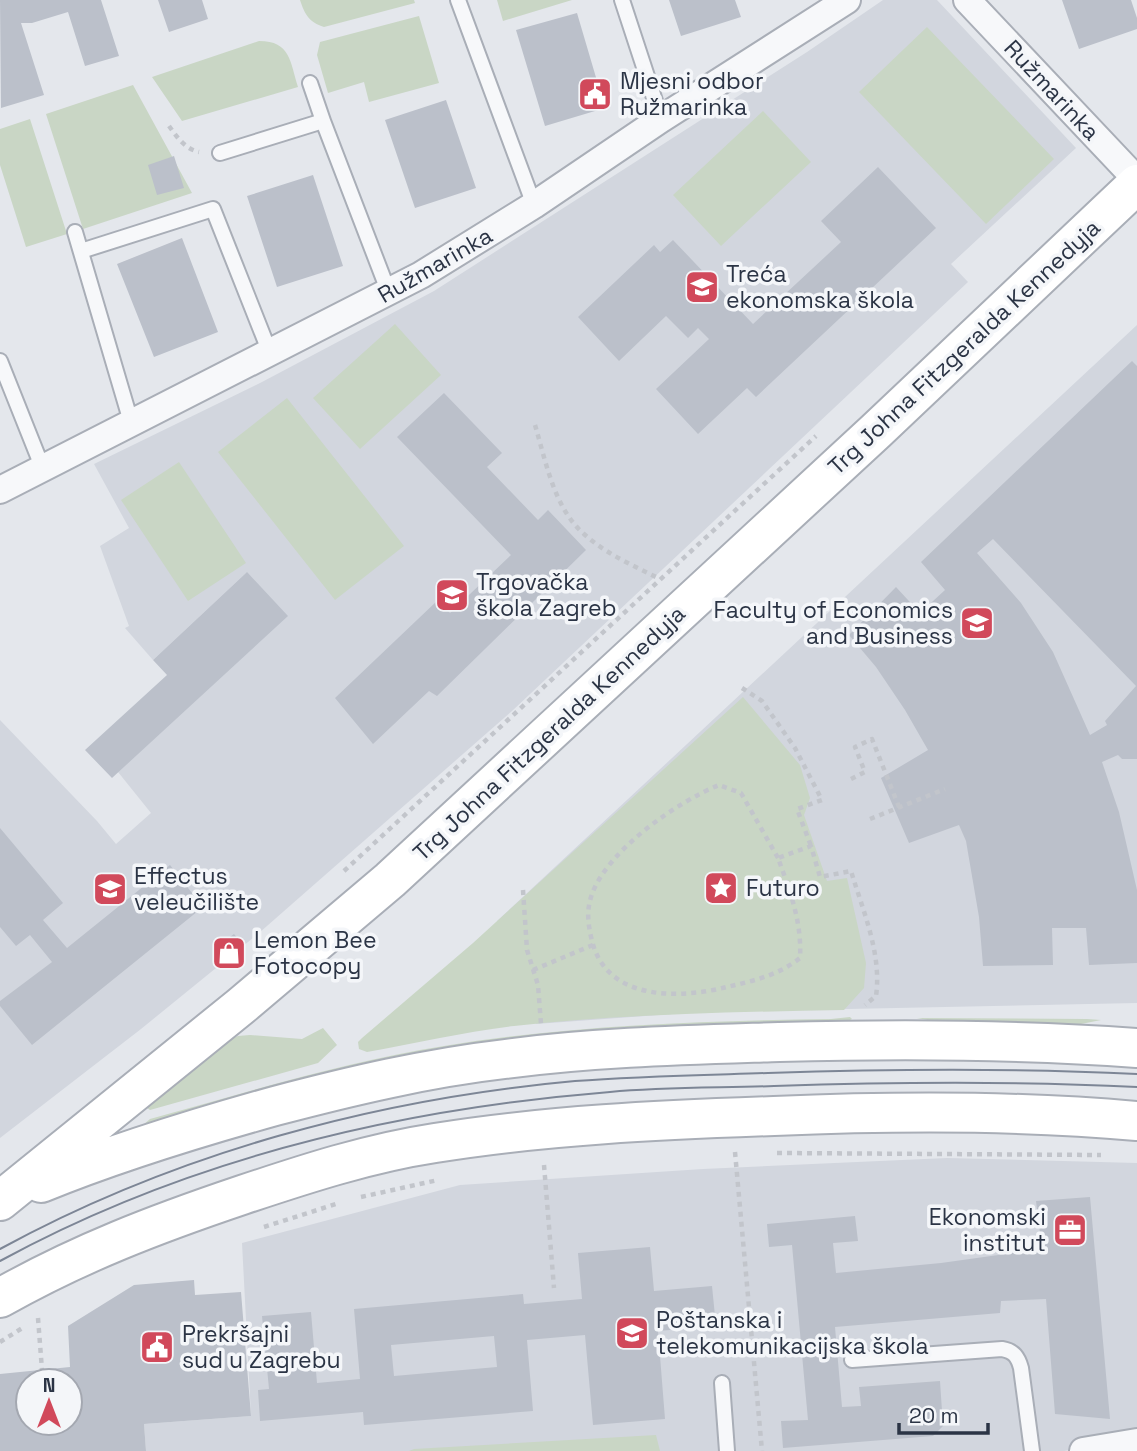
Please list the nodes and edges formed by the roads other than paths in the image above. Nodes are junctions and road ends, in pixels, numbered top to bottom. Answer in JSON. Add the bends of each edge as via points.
{"nodes":[{"id":1,"x":458,"y":0,"type":"edge"},
{"id":2,"x":622,"y":0,"type":"edge"},
{"id":3,"x":847,"y":0,"type":"edge"},
{"id":4,"x":967,"y":0,"type":"edge"},
{"id":5,"x":310,"y":83,"type":"dead end"},
{"id":6,"x":661,"y":119,"type":"junction"},
{"id":7,"x":323,"y":121,"type":"junction"},
{"id":8,"x":220,"y":153,"type":"road end"},
{"id":9,"x":1137,"y":182,"type":"edge"},
{"id":10,"x":534,"y":205,"type":"junction"},
{"id":11,"x":75,"y":232,"type":"dead end"},
{"id":12,"x":81,"y":251,"type":"junction"},
{"id":13,"x":389,"y":293,"type":"junction"},
{"id":14,"x":270,"y":353,"type":"junction"},
{"id":15,"x":0,"y":361,"type":"edge"},
{"id":16,"x":131,"y":422,"type":"junction"},
{"id":17,"x":43,"y":469,"type":"junction"},
{"id":18,"x":0,"y":490,"type":"edge"},
{"id":19,"x":1137,"y":1048,"type":"edge"},
{"id":20,"x":1137,"y":1121,"type":"edge"},
{"id":21,"x":0,"y":1203,"type":"edge"},
{"id":22,"x":0,"y":1298,"type":"edge"},
{"id":23,"x":852,"y":1360,"type":"dead end"},
{"id":24,"x":722,"y":1383,"type":"dead end"},
{"id":25,"x":1137,"y":1442,"type":"edge"},
{"id":26,"x":727,"y":1451,"type":"edge"},
{"id":27,"x":1032,"y":1451,"type":"edge"},
{"id":28,"x":1083,"y":1451,"type":"edge"}],
"edges":[{"from":1,"to":10,"type":"lane"},
{"from":2,"to":6,"type":"lane"},
{"from":3,"to":6,"type":"street","name":"Ružmarinka"},
{"from":4,"to":9,"type":"street","name":"Ružmarinka"},
{"from":5,"to":7,"type":"lane"},
{"from":6,"to":10,"type":"street","name":"Ružmarinka"},
{"from":7,"to":8,"type":"lane"},
{"from":7,"to":13,"type":"lane"},
{"from":9,"to":21,"type":"main road","name":"Trg Johna Fitzgeralda Kennedyja","via":[[876,431],[390,880]]},
{"from":10,"to":13,"type":"street","name":"Ružmarinka"},
{"from":11,"to":12,"type":"lane"},
{"from":12,"to":14,"type":"lane","via":[[213,209]]},
{"from":12,"to":16,"type":"lane"},
{"from":13,"to":14,"type":"street","name":"Ružmarinka"},
{"from":14,"to":16,"type":"street","name":"Ružmarinka"},
{"from":15,"to":17,"type":"lane"},
{"from":16,"to":17,"type":"street","name":"Ružmarinka"},
{"from":17,"to":18,"type":"street","name":"Ružmarinka"},
{"from":19,"to":21,"type":"main road","name":"Trg Johna Fitzgeralda Kennedyja","via":[[896,1039],[646,1047],[505,1059],[367,1082],[251,1113],[79,1167]]},
{"from":20,"to":22,"type":"main road","via":[[971,1111],[859,1112],[656,1120],[433,1143],[320,1169],[163,1222],[105,1244]]},
{"from":23,"to":27,"type":"lane","via":[[1010,1351],[1021,1368]]},
{"from":24,"to":26,"type":"lane"},
{"from":25,"to":28,"type":"street"}]}
